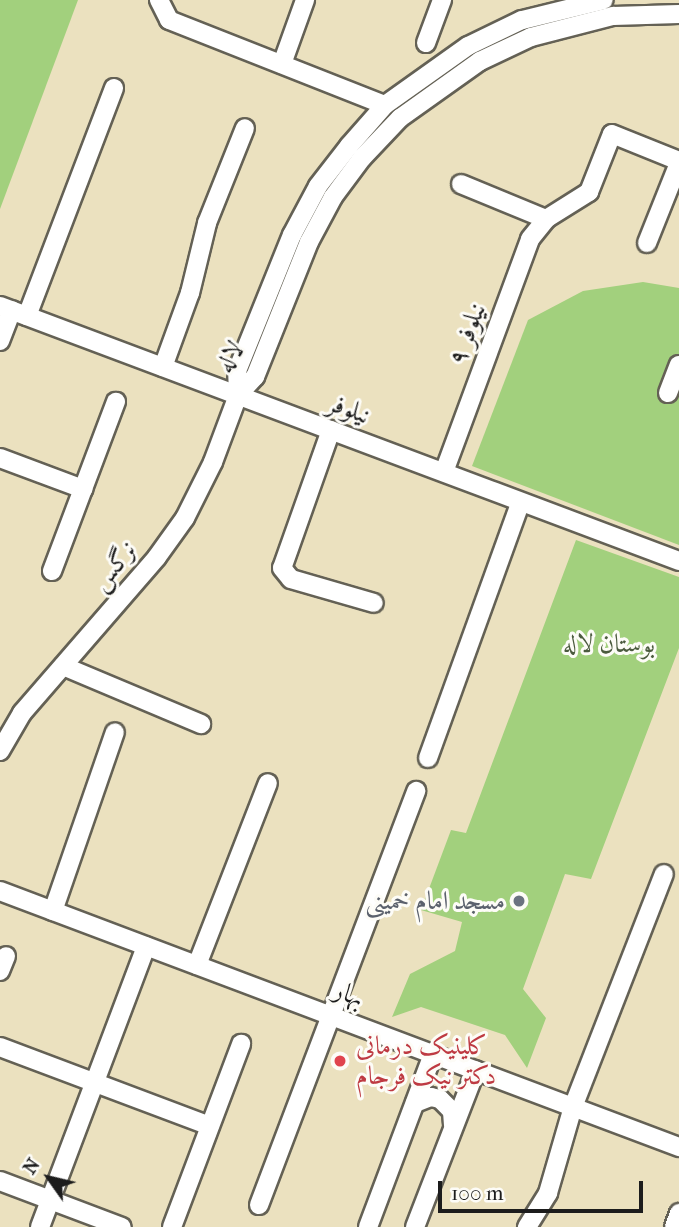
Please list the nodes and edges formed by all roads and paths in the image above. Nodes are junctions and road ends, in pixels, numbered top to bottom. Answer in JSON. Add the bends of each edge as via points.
{"nodes":[{"id":1,"x":159,"y":0,"type":"edge"},
{"id":2,"x":305,"y":0,"type":"edge"},
{"id":3,"x":442,"y":0,"type":"edge"},
{"id":4,"x":604,"y":0,"type":"edge"},
{"id":5,"x":679,"y":14,"type":"edge"},
{"id":6,"x":426,"y":43,"type":"dead end"},
{"id":7,"x":282,"y":64,"type":"junction"},
{"id":8,"x":114,"y":88,"type":"dead end"},
{"id":9,"x":385,"y":105,"type":"junction"},
{"id":10,"x":246,"y":128,"type":"dead end"},
{"id":11,"x":679,"y":162,"type":"edge"},
{"id":12,"x":461,"y":184,"type":"dead end"},
{"id":13,"x":546,"y":219,"type":"junction"},
{"id":14,"x":647,"y":243,"type":"dead end"},
{"id":15,"x":13,"y":311,"type":"edge"},
{"id":16,"x":0,"y":341,"type":"edge"},
{"id":17,"x":679,"y":365,"type":"edge"},
{"id":18,"x":163,"y":367,"type":"junction"},
{"id":19,"x":668,"y":393,"type":"dead end"},
{"id":20,"x":238,"y":395,"type":"junction"},
{"id":21,"x":116,"y":402,"type":"dead end"},
{"id":22,"x":331,"y":430,"type":"junction"},
{"id":23,"x":0,"y":458,"type":"edge"},
{"id":24,"x":444,"y":472,"type":"junction"},
{"id":25,"x":83,"y":489,"type":"junction"},
{"id":26,"x":520,"y":503,"type":"junction"},
{"id":27,"x":679,"y":561,"type":"edge"},
{"id":28,"x":51,"y":570,"type":"dead end"},
{"id":29,"x":374,"y":603,"type":"dead end"},
{"id":30,"x":63,"y":666,"type":"junction"},
{"id":31,"x":201,"y":724,"type":"dead end"},
{"id":32,"x":115,"y":732,"type":"dead end"},
{"id":33,"x":2,"y":743,"type":"edge"},
{"id":34,"x":428,"y":758,"type":"dead end"},
{"id":35,"x":268,"y":783,"type":"dead end"},
{"id":36,"x":416,"y":791,"type":"dead end"},
{"id":37,"x":664,"y":874,"type":"dead end"},
{"id":38,"x":0,"y":891,"type":"edge"},
{"id":39,"x":52,"y":911,"type":"junction"},
{"id":40,"x":146,"y":946,"type":"junction"},
{"id":41,"x":197,"y":965,"type":"junction"},
{"id":42,"x":330,"y":1015,"type":"junction"},
{"id":43,"x":241,"y":1044,"type":"dead end"},
{"id":44,"x":0,"y":1048,"type":"edge"},
{"id":45,"x":433,"y":1054,"type":"junction"},
{"id":46,"x":475,"y":1070,"type":"junction"},
{"id":47,"x":94,"y":1083,"type":"junction"},
{"id":48,"x":415,"y":1103,"type":"junction"},
{"id":49,"x":573,"y":1107,"type":"junction"},
{"id":50,"x":210,"y":1126,"type":"junction"},
{"id":51,"x":452,"y":1129,"type":"junction"},
{"id":52,"x":679,"y":1147,"type":"edge"},
{"id":53,"x":0,"y":1181,"type":"edge"},
{"id":54,"x":50,"y":1200,"type":"junction"},
{"id":55,"x":259,"y":1206,"type":"dead end"},
{"id":56,"x":679,"y":1213,"type":"edge"},
{"id":57,"x":40,"y":1227,"type":"edge"},
{"id":58,"x":122,"y":1227,"type":"edge"},
{"id":59,"x":173,"y":1227,"type":"edge"},
{"id":60,"x":368,"y":1227,"type":"edge"},
{"id":61,"x":415,"y":1227,"type":"edge"},
{"id":62,"x":527,"y":1227,"type":"edge"},
{"id":63,"x":674,"y":1227,"type":"edge"}],
"edges":[{"from":1,"to":7,"type":"street","via":[[169,19]]},
{"from":2,"to":7,"type":"street"},
{"from":3,"to":6,"type":"street"},
{"from":4,"to":9,"type":"street","name":"لاله","via":[[522,20],[468,46]]},
{"from":5,"to":20,"type":"street","name":"لاله","via":[[612,16],[531,37],[480,61],[400,118],[333,197],[309,242],[256,377]]},
{"from":7,"to":9,"type":"street"},
{"from":8,"to":15,"type":"street"},
{"from":9,"to":20,"type":"street","name":"لاله","via":[[318,186],[292,235],[237,371]]},
{"from":10,"to":18,"type":"street","via":[[207,223],[190,293]]},
{"from":11,"to":13,"type":"street","via":[[612,134],[589,192]]},
{"from":11,"to":14,"type":"street"},
{"from":12,"to":13,"type":"street"},
{"from":13,"to":24,"type":"street","name":"نیلوفر ۹","via":[[530,239]]},
{"from":15,"to":16,"type":"street"},
{"from":15,"to":18,"type":"street","name":"نیلوفر"},
{"from":17,"to":19,"type":"street"},
{"from":18,"to":20,"type":"street","name":"نیلوفر"},
{"from":20,"to":22,"type":"street","name":"نیلوفر"},
{"from":20,"to":30,"type":"street","name":"نرگس","via":[[213,461],[184,518],[157,557]]},
{"from":21,"to":25,"type":"street"},
{"from":22,"to":24,"type":"street","name":"نیلوفر"},
{"from":22,"to":29,"type":"street","via":[[282,568],[291,579]]},
{"from":23,"to":25,"type":"street"},
{"from":24,"to":26,"type":"street","name":"نیلوفر"},
{"from":25,"to":28,"type":"street"},
{"from":26,"to":27,"type":"street","name":"نیلوفر"},
{"from":26,"to":34,"type":"street"},
{"from":30,"to":31,"type":"street"},
{"from":30,"to":33,"type":"street","name":"نرگس"},
{"from":32,"to":39,"type":"street"},
{"from":35,"to":41,"type":"street"},
{"from":36,"to":42,"type":"street"},
{"from":37,"to":49,"type":"street"},
{"from":38,"to":39,"type":"street","name":"بهار"},
{"from":39,"to":40,"type":"street","name":"بهار"},
{"from":40,"to":41,"type":"street","name":"بهار"},
{"from":40,"to":47,"type":"street"},
{"from":41,"to":42,"type":"street","name":"بهار"},
{"from":42,"to":45,"type":"street","name":"بهار"},
{"from":42,"to":55,"type":"street"},
{"from":43,"to":50,"type":"street"},
{"from":44,"to":47,"type":"street"},
{"from":45,"to":46,"type":"street","name":"بهار"},
{"from":45,"to":48,"type":"street"},
{"from":46,"to":49,"type":"street","name":"بهار"},
{"from":46,"to":51,"type":"street"},
{"from":47,"to":50,"type":"street"},
{"from":47,"to":54,"type":"street"},
{"from":48,"to":51,"type":"street","via":[[440,1099],[452,1111]]},
{"from":48,"to":60,"type":"street"},
{"from":49,"to":52,"type":"street","name":"بهار"},
{"from":49,"to":62,"type":"street","via":[[548,1193]]},
{"from":50,"to":59,"type":"street"},
{"from":51,"to":61,"type":"street"},
{"from":53,"to":54,"type":"street"},
{"from":54,"to":57,"type":"street"},
{"from":54,"to":58,"type":"street"},
{"from":56,"to":63,"type":"street"}]}
